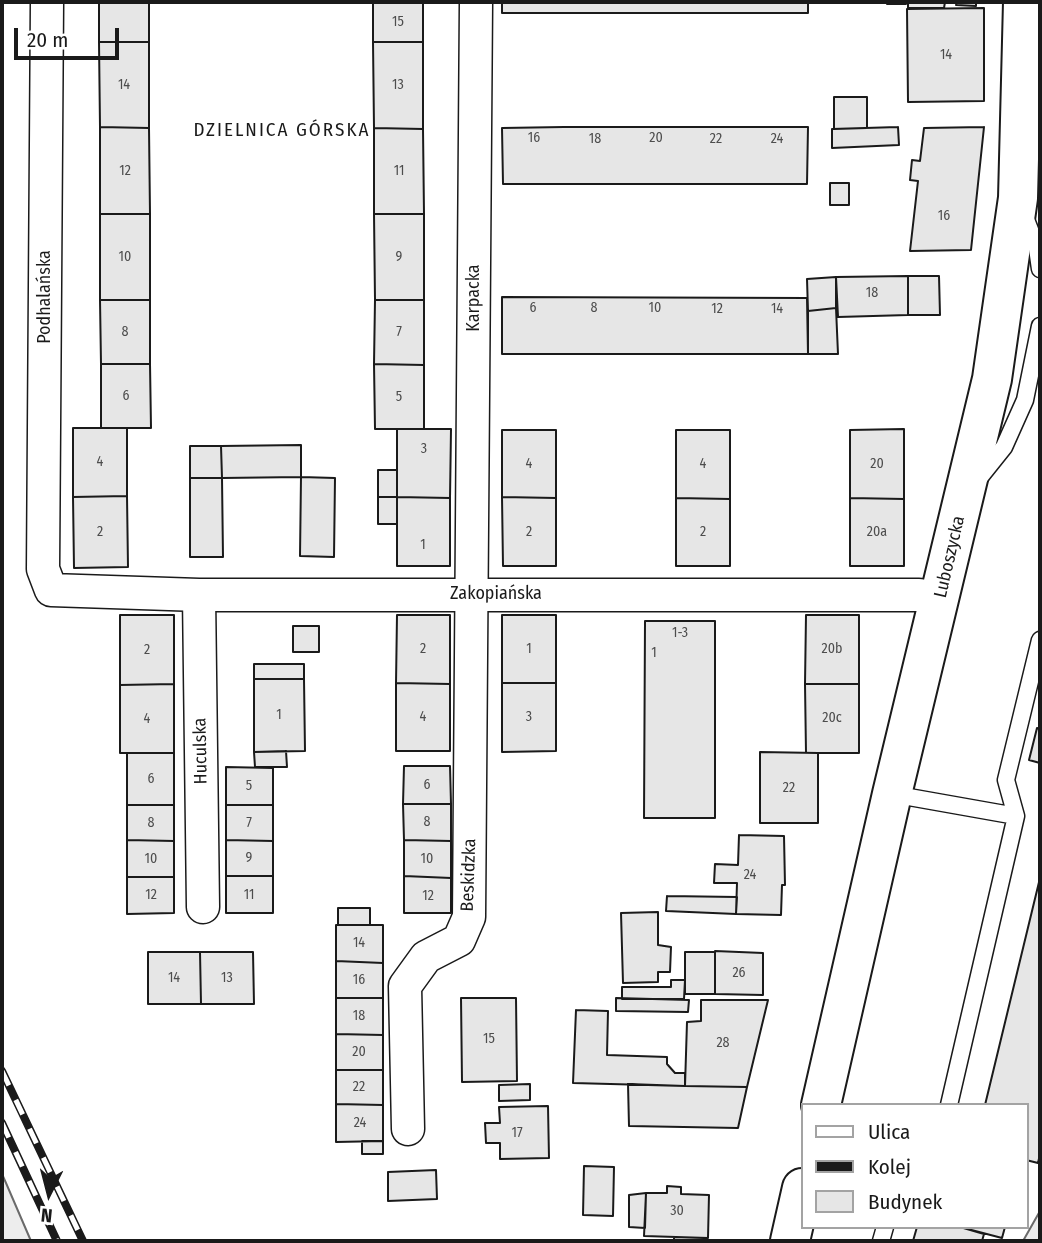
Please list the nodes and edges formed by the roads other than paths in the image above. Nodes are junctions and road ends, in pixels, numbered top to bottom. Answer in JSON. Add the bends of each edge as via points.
{"nodes":[{"id":1,"x":47,"y":2,"type":"edge"},
{"id":2,"x":476,"y":2,"type":"edge"},
{"id":3,"x":1023,"y":2,"type":"edge"},
{"id":4,"x":1018,"y":198,"type":"junction"},
{"id":5,"x":1040,"y":268,"type":"edge"},
{"id":6,"x":1040,"y":326,"type":"edge"},
{"id":7,"x":965,"y":495,"type":"junction"},
{"id":8,"x":51,"y":590,"type":"joint"},
{"id":9,"x":473,"y":594,"type":"junction"},
{"id":10,"x":200,"y":595,"type":"junction"},
{"id":11,"x":940,"y":599,"type":"junction"},
{"id":12,"x":1040,"y":640,"type":"edge"},
{"id":13,"x":892,"y":794,"type":"junction"},
{"id":14,"x":1016,"y":816,"type":"junction"},
{"id":15,"x":203,"y":906,"type":"dead end"},
{"id":16,"x":821,"y":1103,"type":"edge"},
{"id":17,"x":949,"y":1103,"type":"edge"},
{"id":18,"x":408,"y":1129,"type":"dead end"},
{"id":19,"x":800,"y":1197,"type":"edge"},
{"id":20,"x":790,"y":1241,"type":"edge"}],
"edges":[{"from":1,"to":8,"type":"street","name":"Podhalańska","via":[[43,569]]},
{"from":2,"to":9,"type":"street","name":"Karpacka"},
{"from":3,"to":4,"type":"street","name":"Luboszycka"},
{"from":4,"to":5,"type":"lane"},
{"from":4,"to":7,"type":"street","name":"Luboszycka","via":[[992,379]]},
{"from":6,"to":7,"type":"lane","via":[[1025,400],[1004,447]]},
{"from":7,"to":11,"type":"street","name":"Luboszycka"},
{"from":8,"to":10,"type":"street","name":"Zakopiańska"},
{"from":9,"to":10,"type":"street","name":"Zakopiańska"},
{"from":9,"to":11,"type":"street","name":"Zakopiańska","via":[[919,595]]},
{"from":9,"to":18,"type":"street","name":"Beskidzka","via":[[469,916],[459,940],[426,957],[405,986]]},
{"from":10,"to":15,"type":"street","name":"Huculska"},
{"from":11,"to":13,"type":"street","name":"Luboszycka"},
{"from":12,"to":14,"type":"lane","via":[[1006,780]]},
{"from":13,"to":14,"type":"lane"},
{"from":13,"to":16,"type":"street","name":"Luboszycka"},
{"from":14,"to":17,"type":"lane"},
{"from":19,"to":20,"type":"street"}]}
